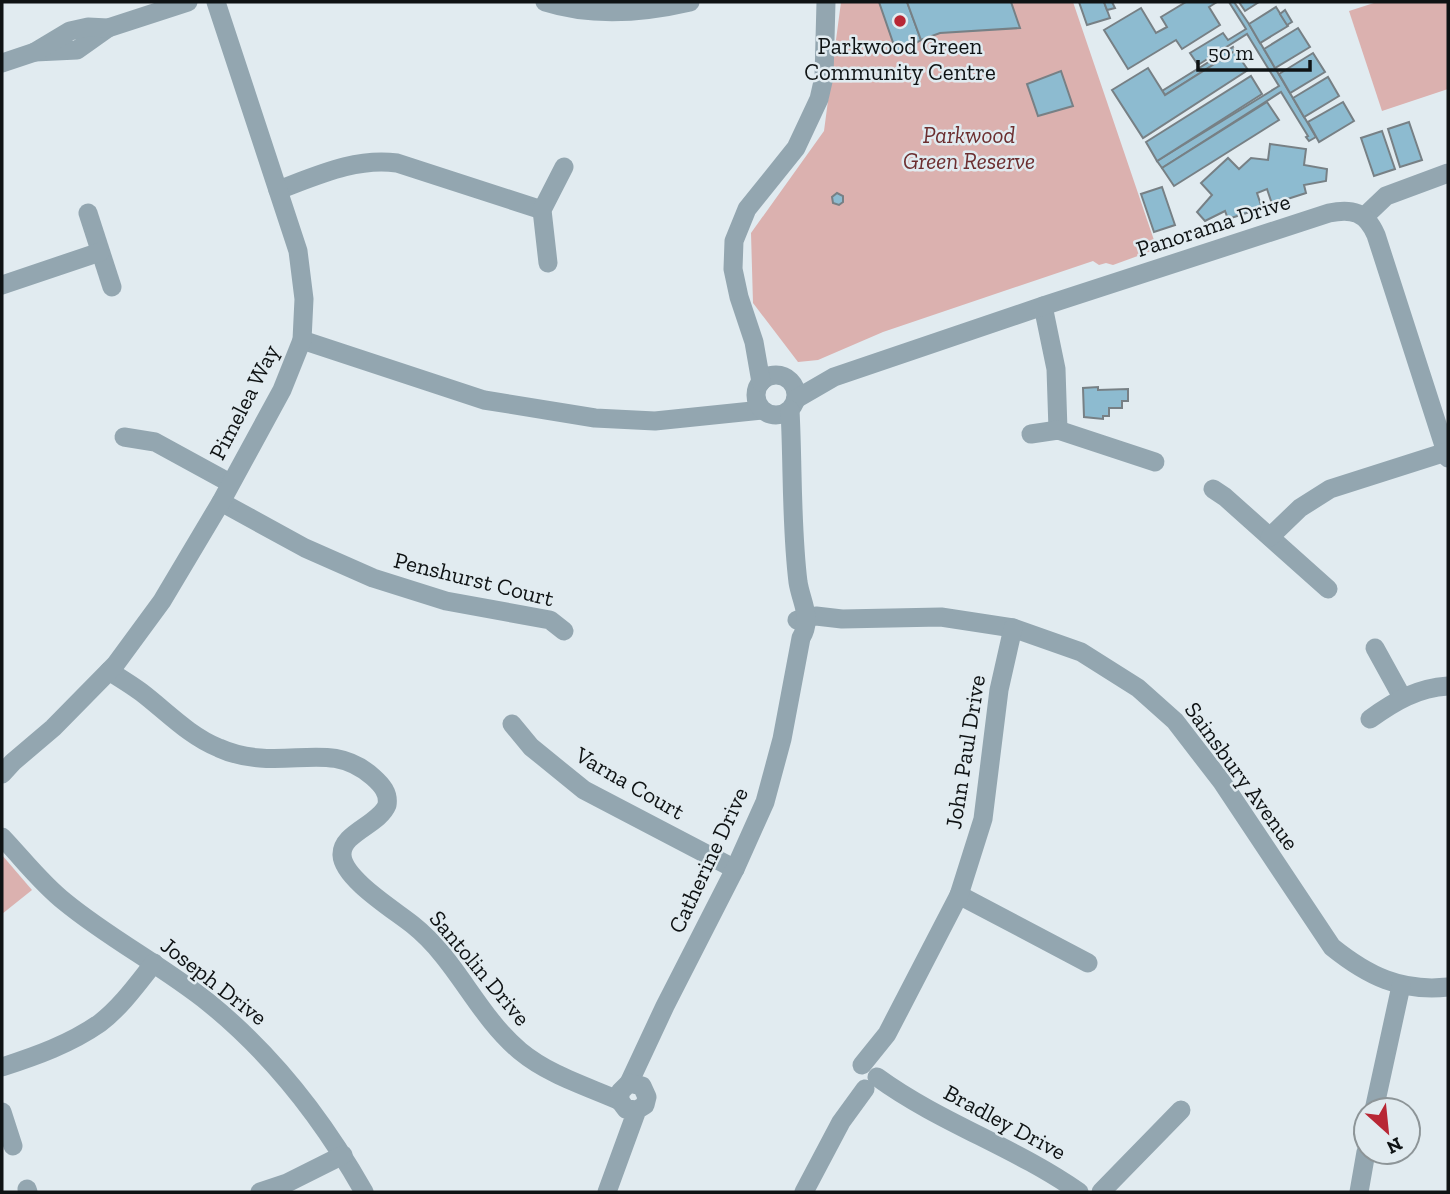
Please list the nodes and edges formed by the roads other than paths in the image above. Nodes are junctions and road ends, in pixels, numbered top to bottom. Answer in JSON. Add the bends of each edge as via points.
{"nodes":[{"id":1,"x":188,"y":2,"type":"edge"},
{"id":2,"x":216,"y":2,"type":"edge"},
{"id":3,"x":690,"y":2,"type":"edge"},
{"id":4,"x":815,"y":2,"type":"edge"},
{"id":5,"x":825,"y":2,"type":"edge"},
{"id":6,"x":555,"y":3,"type":"edge"},
{"id":7,"x":824,"y":22,"type":"junction"},
{"id":8,"x":2,"y":63,"type":"edge"},
{"id":9,"x":564,"y":167,"type":"dead end"},
{"id":10,"x":1448,"y":173,"type":"edge"},
{"id":11,"x":278,"y":190,"type":"junction"},
{"id":12,"x":542,"y":210,"type":"junction"},
{"id":13,"x":88,"y":213,"type":"dead end"},
{"id":14,"x":1365,"y":216,"type":"junction"},
{"id":15,"x":100,"y":253,"type":"junction"},
{"id":16,"x":548,"y":263,"type":"dead end"},
{"id":17,"x":2,"y":285,"type":"edge"},
{"id":18,"x":112,"y":286,"type":"dead end"},
{"id":19,"x":1043,"y":306,"type":"junction"},
{"id":20,"x":302,"y":340,"type":"junction"},
{"id":21,"x":754,"y":342,"type":"junction"},
{"id":22,"x":789,"y":392,"type":"junction"},
{"id":23,"x":762,"y":400,"type":"junction"},
{"id":24,"x":1058,"y":430,"type":"junction"},
{"id":25,"x":1031,"y":434,"type":"dead end"},
{"id":26,"x":124,"y":436,"type":"dead end"},
{"id":27,"x":1447,"y":455,"type":"edge"},
{"id":28,"x":790,"y":458,"type":"junction"},
{"id":29,"x":1155,"y":462,"type":"dead end"},
{"id":30,"x":229,"y":483,"type":"junction"},
{"id":31,"x":1213,"y":489,"type":"dead end"},
{"id":32,"x":220,"y":502,"type":"junction"},
{"id":33,"x":1270,"y":537,"type":"junction"},
{"id":34,"x":1328,"y":589,"type":"dead end"},
{"id":35,"x":804,"y":619,"type":"junction"},
{"id":36,"x":1013,"y":628,"type":"junction"},
{"id":37,"x":564,"y":631,"type":"dead end"},
{"id":38,"x":1375,"y":648,"type":"dead end"},
{"id":39,"x":112,"y":668,"type":"junction"},
{"id":40,"x":1448,"y":686,"type":"edge"},
{"id":41,"x":1402,"y":697,"type":"junction"},
{"id":42,"x":1370,"y":719,"type":"dead end"},
{"id":43,"x":512,"y":724,"type":"dead end"},
{"id":44,"x":5,"y":767,"type":"edge"},
{"id":45,"x":2,"y":837,"type":"edge"},
{"id":46,"x":735,"y":869,"type":"junction"},
{"id":47,"x":959,"y":895,"type":"junction"},
{"id":48,"x":154,"y":963,"type":"junction"},
{"id":49,"x":1088,"y":963,"type":"dead end"},
{"id":50,"x":1401,"y":986,"type":"junction"},
{"id":51,"x":1448,"y":987,"type":"edge"},
{"id":52,"x":2,"y":1067,"type":"edge"},
{"id":53,"x":867,"y":1078,"type":"junction"},
{"id":54,"x":629,"y":1096,"type":"junction"},
{"id":55,"x":1377,"y":1096,"type":"edge"},
{"id":56,"x":1181,"y":1110,"type":"dead end"},
{"id":57,"x":2,"y":1112,"type":"edge"},
{"id":58,"x":13,"y":1146,"type":"dead end"},
{"id":59,"x":343,"y":1155,"type":"junction"},
{"id":60,"x":1364,"y":1166,"type":"edge"},
{"id":61,"x":260,"y":1192,"type":"edge"},
{"id":62,"x":364,"y":1192,"type":"edge"},
{"id":63,"x":607,"y":1192,"type":"edge"},
{"id":64,"x":804,"y":1192,"type":"edge"},
{"id":65,"x":1079,"y":1192,"type":"edge"},
{"id":66,"x":1101,"y":1192,"type":"edge"},
{"id":67,"x":1359,"y":1192,"type":"edge"}],
"edges":[{"from":1,"to":8,"type":"street","via":[[108,28],[70,31],[35,52]]},
{"from":2,"to":11,"type":"street","name":"Pimelea Way"},
{"from":3,"to":6,"type":"street","via":[[602,13]]},
{"from":4,"to":7,"type":"street"},
{"from":5,"to":7,"type":"street"},
{"from":7,"to":21,"type":"street","via":[[819,99],[796,148],[747,209],[734,242],[733,269]]},
{"from":9,"to":12,"type":"street"},
{"from":10,"to":14,"type":"street","via":[[1386,197]]},
{"from":11,"to":12,"type":"street","via":[[379,160]]},
{"from":11,"to":20,"type":"street","name":"Pimelea Way","via":[[301,263]]},
{"from":12,"to":16,"type":"street"},
{"from":13,"to":15,"type":"street"},
{"from":14,"to":19,"type":"street","name":"Panorama Drive","via":[[1352,210],[1329,213]]},
{"from":14,"to":27,"type":"street","via":[[1376,235]]},
{"from":15,"to":17,"type":"street"},
{"from":15,"to":18,"type":"street"},
{"from":19,"to":22,"type":"street","name":"Panorama Drive"},
{"from":19,"to":24,"type":"street","via":[[1056,369]]},
{"from":20,"to":23,"type":"street","via":[[484,400],[596,418],[702,418]]},
{"from":20,"to":30,"type":"street","name":"Pimelea Way","via":[[282,390]]},
{"from":21,"to":22,"type":"street"},
{"from":21,"to":23,"type":"street"},
{"from":22,"to":23,"type":"street","via":[[779,415]]},
{"from":22,"to":23,"type":"street","via":[[773,375]]},
{"from":22,"to":28,"type":"street"},
{"from":23,"to":28,"type":"street"},
{"from":24,"to":25,"type":"street"},
{"from":24,"to":29,"type":"street"},
{"from":26,"to":30,"type":"street","via":[[155,442]]},
{"from":27,"to":33,"type":"street","via":[[1330,489],[1300,508]]},
{"from":28,"to":35,"type":"street","via":[[794,551]]},
{"from":30,"to":32,"type":"street","name":"Pimelea Way"},
{"from":31,"to":33,"type":"street"},
{"from":32,"to":37,"type":"street","name":"Penshurst Court","via":[[373,578],[456,603],[550,620]]},
{"from":32,"to":39,"type":"street","name":"Pimelea Way","via":[[162,601]]},
{"from":33,"to":34,"type":"street"},
{"from":35,"to":36,"type":"street","name":"Sainsbury Avenue","via":[[941,617]]},
{"from":35,"to":46,"type":"street","name":"Catherine Drive","via":[[765,802]]},
{"from":36,"to":47,"type":"street","name":"John Paul Drive","via":[[999,690],[983,819]]},
{"from":36,"to":50,"type":"street","name":"Sainsbury Avenue","via":[[1081,652],[1138,688],[1175,721],[1222,782],[1332,947],[1358,967]]},
{"from":38,"to":41,"type":"street"},
{"from":39,"to":44,"type":"street","name":"Pimelea Way","via":[[53,728]]},
{"from":39,"to":54,"type":"street","name":"Santolin Drive","via":[[196,737],[217,748],[261,759],[335,757],[380,783],[388,799],[384,812],[344,846],[343,859],[353,874],[373,896],[431,941],[495,1028],[522,1052],[552,1073]]},
{"from":40,"to":41,"type":"street"},
{"from":41,"to":42,"type":"street"},
{"from":43,"to":46,"type":"street","name":"Varna Court","via":[[531,747],[584,790]]},
{"from":45,"to":48,"type":"street","name":"Joseph Drive","via":[[67,904]]},
{"from":46,"to":54,"type":"street","name":"Catherine Drive","via":[[665,1006]]},
{"from":47,"to":49,"type":"street"},
{"from":47,"to":53,"type":"street","name":"John Paul Drive"},
{"from":48,"to":52,"type":"street","via":[[102,1021],[70,1041]]},
{"from":48,"to":59,"type":"street","name":"Joseph Drive","via":[[259,1048]]},
{"from":50,"to":51,"type":"street","name":"Sainsbury Avenue"},
{"from":50,"to":55,"type":"street"},
{"from":53,"to":64,"type":"street","name":"John Paul Drive"},
{"from":53,"to":65,"type":"street","name":"Bradley Drive","via":[[1046,1169]]},
{"from":54,"to":63,"type":"street","name":"Catherine Drive","via":[[621,1156]]},
{"from":56,"to":66,"type":"street"},
{"from":57,"to":58,"type":"street"},
{"from":59,"to":61,"type":"street"},
{"from":59,"to":62,"type":"street","name":"Joseph Drive"},
{"from":60,"to":67,"type":"street"}]}
